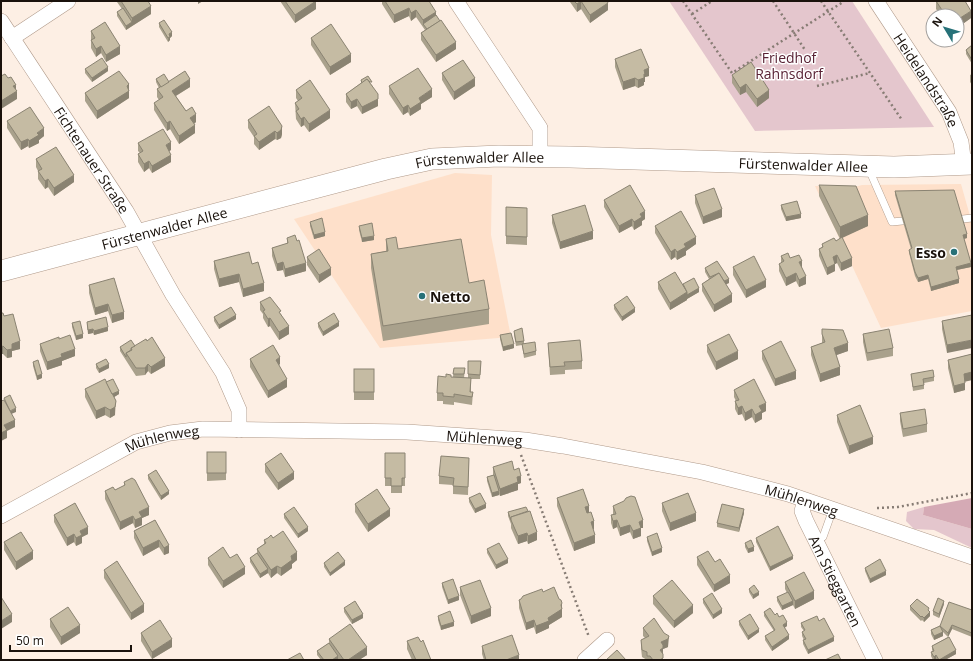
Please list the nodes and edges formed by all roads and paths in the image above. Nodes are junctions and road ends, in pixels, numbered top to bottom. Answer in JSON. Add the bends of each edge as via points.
{"nodes":[{"id":1,"x":68,"y":1,"type":"edge"},
{"id":2,"x":456,"y":1,"type":"edge"},
{"id":3,"x":683,"y":1,"type":"edge"},
{"id":4,"x":712,"y":1,"type":"edge"},
{"id":5,"x":773,"y":1,"type":"edge"},
{"id":6,"x":821,"y":1,"type":"edge"},
{"id":7,"x":842,"y":1,"type":"edge"},
{"id":8,"x":876,"y":1,"type":"edge"},
{"id":9,"x":829,"y":11,"type":"junction"},
{"id":10,"x":692,"y":14,"type":"junction"},
{"id":11,"x":1,"y":21,"type":"edge"},
{"id":12,"x":795,"y":33,"type":"junction"},
{"id":13,"x":12,"y":38,"type":"junction"},
{"id":14,"x":805,"y":50,"type":"dead end"},
{"id":15,"x":870,"y":73,"type":"junction"},
{"id":16,"x":817,"y":86,"type":"dead end"},
{"id":17,"x":902,"y":120,"type":"dead end"},
{"id":18,"x":540,"y":156,"type":"junction"},
{"id":19,"x":968,"y":164,"type":"edge"},
{"id":20,"x":871,"y":166,"type":"junction"},
{"id":21,"x":972,"y":218,"type":"edge"},
{"id":22,"x":963,"y":219,"type":"edge"},
{"id":23,"x":902,"y":221,"type":"edge"},
{"id":24,"x":140,"y":233,"type":"junction"},
{"id":25,"x":1,"y":271,"type":"edge"},
{"id":26,"x":239,"y":430,"type":"junction"},
{"id":27,"x":525,"y":440,"type":"junction"},
{"id":28,"x":972,"y":493,"type":"edge"},
{"id":29,"x":805,"y":501,"type":"junction"},
{"id":30,"x":875,"y":508,"type":"dead end"},
{"id":31,"x":833,"y":509,"type":"junction"},
{"id":32,"x":1,"y":516,"type":"edge"},
{"id":33,"x":816,"y":541,"type":"junction"},
{"id":34,"x":972,"y":557,"type":"edge"},
{"id":35,"x":607,"y":640,"type":"dead end"},
{"id":36,"x":590,"y":655,"type":"edge"},
{"id":37,"x":875,"y":660,"type":"edge"}],
"edges":[{"from":1,"to":13,"type":"street"},
{"from":2,"to":18,"type":"street","via":[[540,128]]},
{"from":3,"to":10,"type":"path"},
{"from":4,"to":10,"type":"path"},
{"from":5,"to":12,"type":"path"},
{"from":6,"to":9,"type":"path"},
{"from":7,"to":9,"type":"path"},
{"from":8,"to":19,"type":"street","name":"Heidelandstraße","via":[[950,112]]},
{"from":9,"to":12,"type":"path"},
{"from":9,"to":15,"type":"path"},
{"from":10,"to":12,"type":"path","via":[[732,73]]},
{"from":11,"to":13,"type":"street","name":"Fichtenauer Straße"},
{"from":12,"to":14,"type":"path"},
{"from":13,"to":24,"type":"street","name":"Fichtenauer Straße"},
{"from":15,"to":16,"type":"path"},
{"from":15,"to":17,"type":"path"},
{"from":18,"to":20,"type":"main road","name":"Fürstenwalder Allee"},
{"from":18,"to":24,"type":"main road","name":"Fürstenwalder Allee","via":[[432,159]]},
{"from":19,"to":20,"type":"main road","name":"Fürstenwalder Allee"},
{"from":20,"to":23,"type":"lane","via":[[871,174],[892,222]]},
{"from":21,"to":22,"type":"lane"},
{"from":24,"to":25,"type":"main road","name":"Fürstenwalder Allee"},
{"from":24,"to":26,"type":"street","name":"Fichtenauer Straße","via":[[173,295],[223,373],[239,410]]},
{"from":26,"to":27,"type":"street","name":"Mühlenweg","via":[[407,432]]},
{"from":26,"to":32,"type":"street","name":"Mühlenweg","via":[[170,433],[136,442]]},
{"from":27,"to":29,"type":"street","name":"Mühlenweg","via":[[702,472],[788,494]]},
{"from":27,"to":36,"type":"path","via":[[520,452]]},
{"from":28,"to":30,"type":"path","via":[[898,507]]},
{"from":29,"to":31,"type":"street","name":"Mühlenweg"},
{"from":29,"to":33,"type":"street","name":"Am Stieggarten","via":[[802,511]]},
{"from":31,"to":33,"type":"lane","via":[[823,536]]},
{"from":31,"to":34,"type":"street","name":"Mühlenweg"},
{"from":33,"to":37,"type":"street","name":"Am Stieggarten"},
{"from":35,"to":36,"type":"street"}]}
